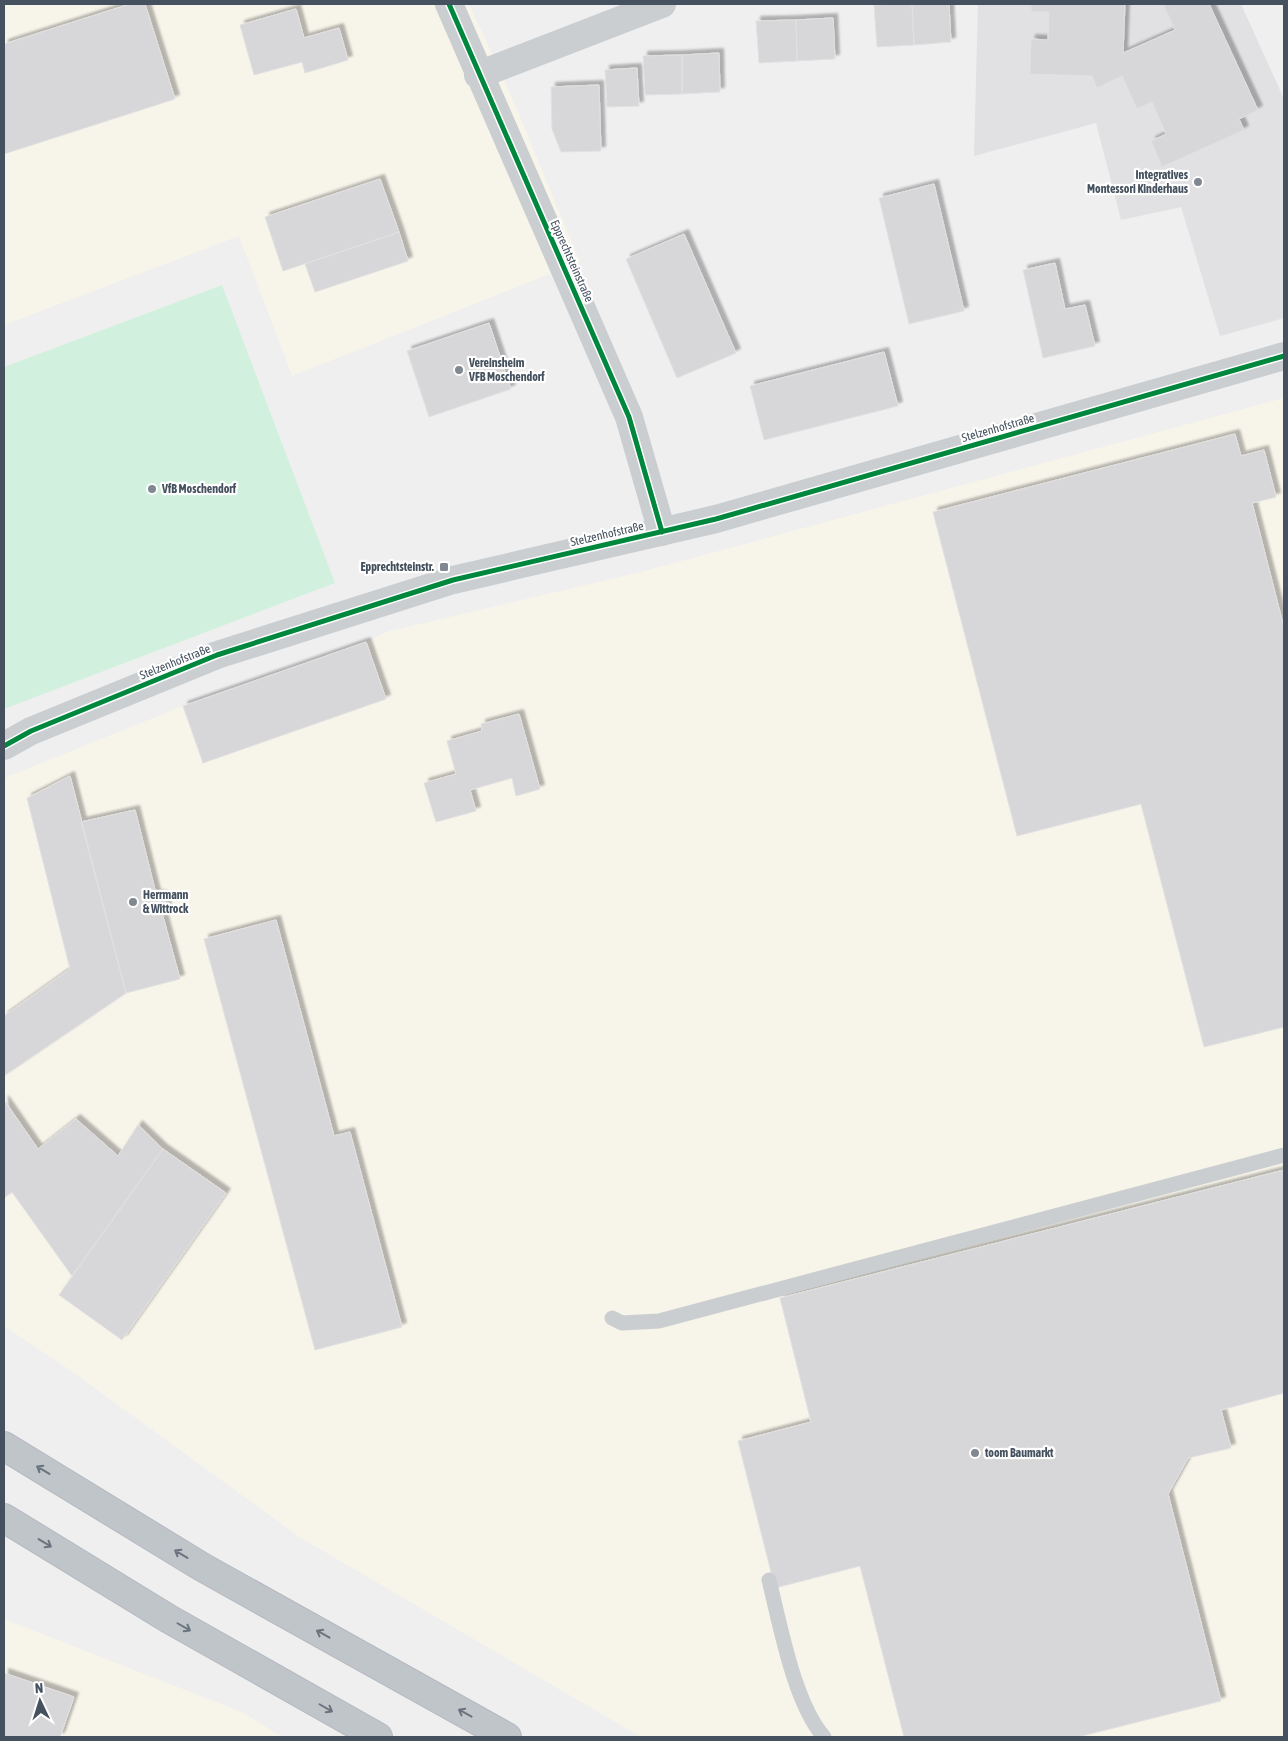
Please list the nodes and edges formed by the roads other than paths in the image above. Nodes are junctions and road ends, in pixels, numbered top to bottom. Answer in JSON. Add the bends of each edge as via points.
{"nodes":[{"id":1,"x":449,"y":4,"type":"edge"},
{"id":2,"x":662,"y":4,"type":"edge"},
{"id":3,"x":478,"y":75,"type":"junction"},
{"id":4,"x":1284,"y":356,"type":"edge"},
{"id":5,"x":662,"y":532,"type":"junction"},
{"id":6,"x":4,"y":746,"type":"edge"},
{"id":7,"x":1284,"y":1154,"type":"edge"},
{"id":8,"x":612,"y":1318,"type":"dead end"},
{"id":9,"x":4,"y":1446,"type":"edge"},
{"id":10,"x":4,"y":1518,"type":"edge"},
{"id":11,"x":769,"y":1580,"type":"dead end"},
{"id":12,"x":378,"y":1737,"type":"edge"},
{"id":13,"x":507,"y":1737,"type":"edge"},
{"id":14,"x":824,"y":1737,"type":"edge"}],
"edges":[{"from":1,"to":3,"type":"street","name":"Epprechtsteinstraße"},
{"from":2,"to":3,"type":"street"},
{"from":3,"to":5,"type":"street","name":"Epprechtsteinstraße","via":[[629,417]]},
{"from":4,"to":5,"type":"street","name":"Stelzenhofstraße"},
{"from":5,"to":6,"type":"street","name":"Stelzenhofstraße","via":[[453,580],[217,656],[31,731]]},
{"from":7,"to":8,"type":"lane","via":[[659,1321],[622,1323]]},
{"from":13,"to":9,"type":"highway","one_way":true,"via":[[202,1567]]},
{"from":10,"to":12,"type":"highway","one_way":true,"via":[[169,1618]]},
{"from":11,"to":14,"type":"lane","via":[[805,1704]]}]}
